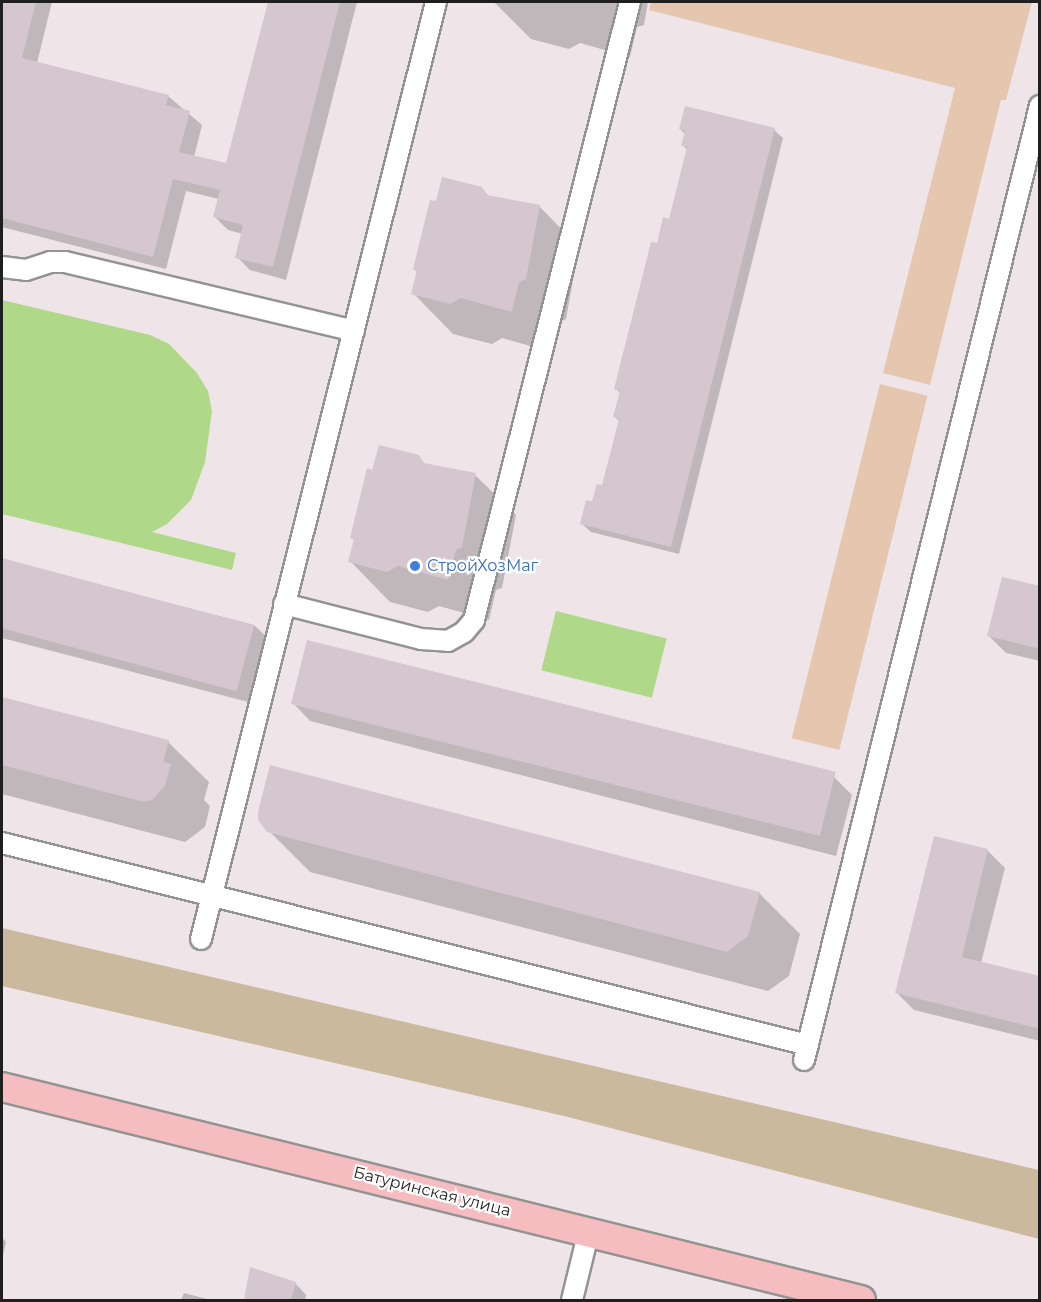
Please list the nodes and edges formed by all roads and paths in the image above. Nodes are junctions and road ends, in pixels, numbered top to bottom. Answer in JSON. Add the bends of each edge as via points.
{"nodes":[{"id":1,"x":436,"y":2,"type":"edge"},
{"id":2,"x":630,"y":2,"type":"edge"},
{"id":3,"x":1040,"y":106,"type":"edge"},
{"id":4,"x":2,"y":267,"type":"edge"},
{"id":5,"x":354,"y":331,"type":"junction"},
{"id":6,"x":284,"y":604,"type":"junction"},
{"id":7,"x":2,"y":843,"type":"edge"},
{"id":8,"x":212,"y":895,"type":"junction"},
{"id":9,"x":201,"y":939,"type":"dead end"},
{"id":10,"x":2,"y":1087,"type":"edge"},
{"id":11,"x":590,"y":1230,"type":"junction"},
{"id":12,"x":572,"y":1300,"type":"edge"},
{"id":13,"x":861,"y":1300,"type":"edge"}],
"edges":[{"from":1,"to":5,"type":"street"},
{"from":2,"to":6,"type":"street","via":[[474,620],[464,632],[448,641],[430,640]]},
{"from":3,"to":8,"type":"street","via":[[806,1053]]},
{"from":4,"to":5,"type":"street","via":[[26,270],[64,262]]},
{"from":5,"to":6,"type":"street"},
{"from":6,"to":8,"type":"street"},
{"from":7,"to":8,"type":"street"},
{"from":8,"to":9,"type":"street"},
{"from":10,"to":11,"type":"street","name":"Батуринская улица"},
{"from":11,"to":12,"type":"street"},
{"from":11,"to":13,"type":"street","name":"Батуринская улица"}]}
